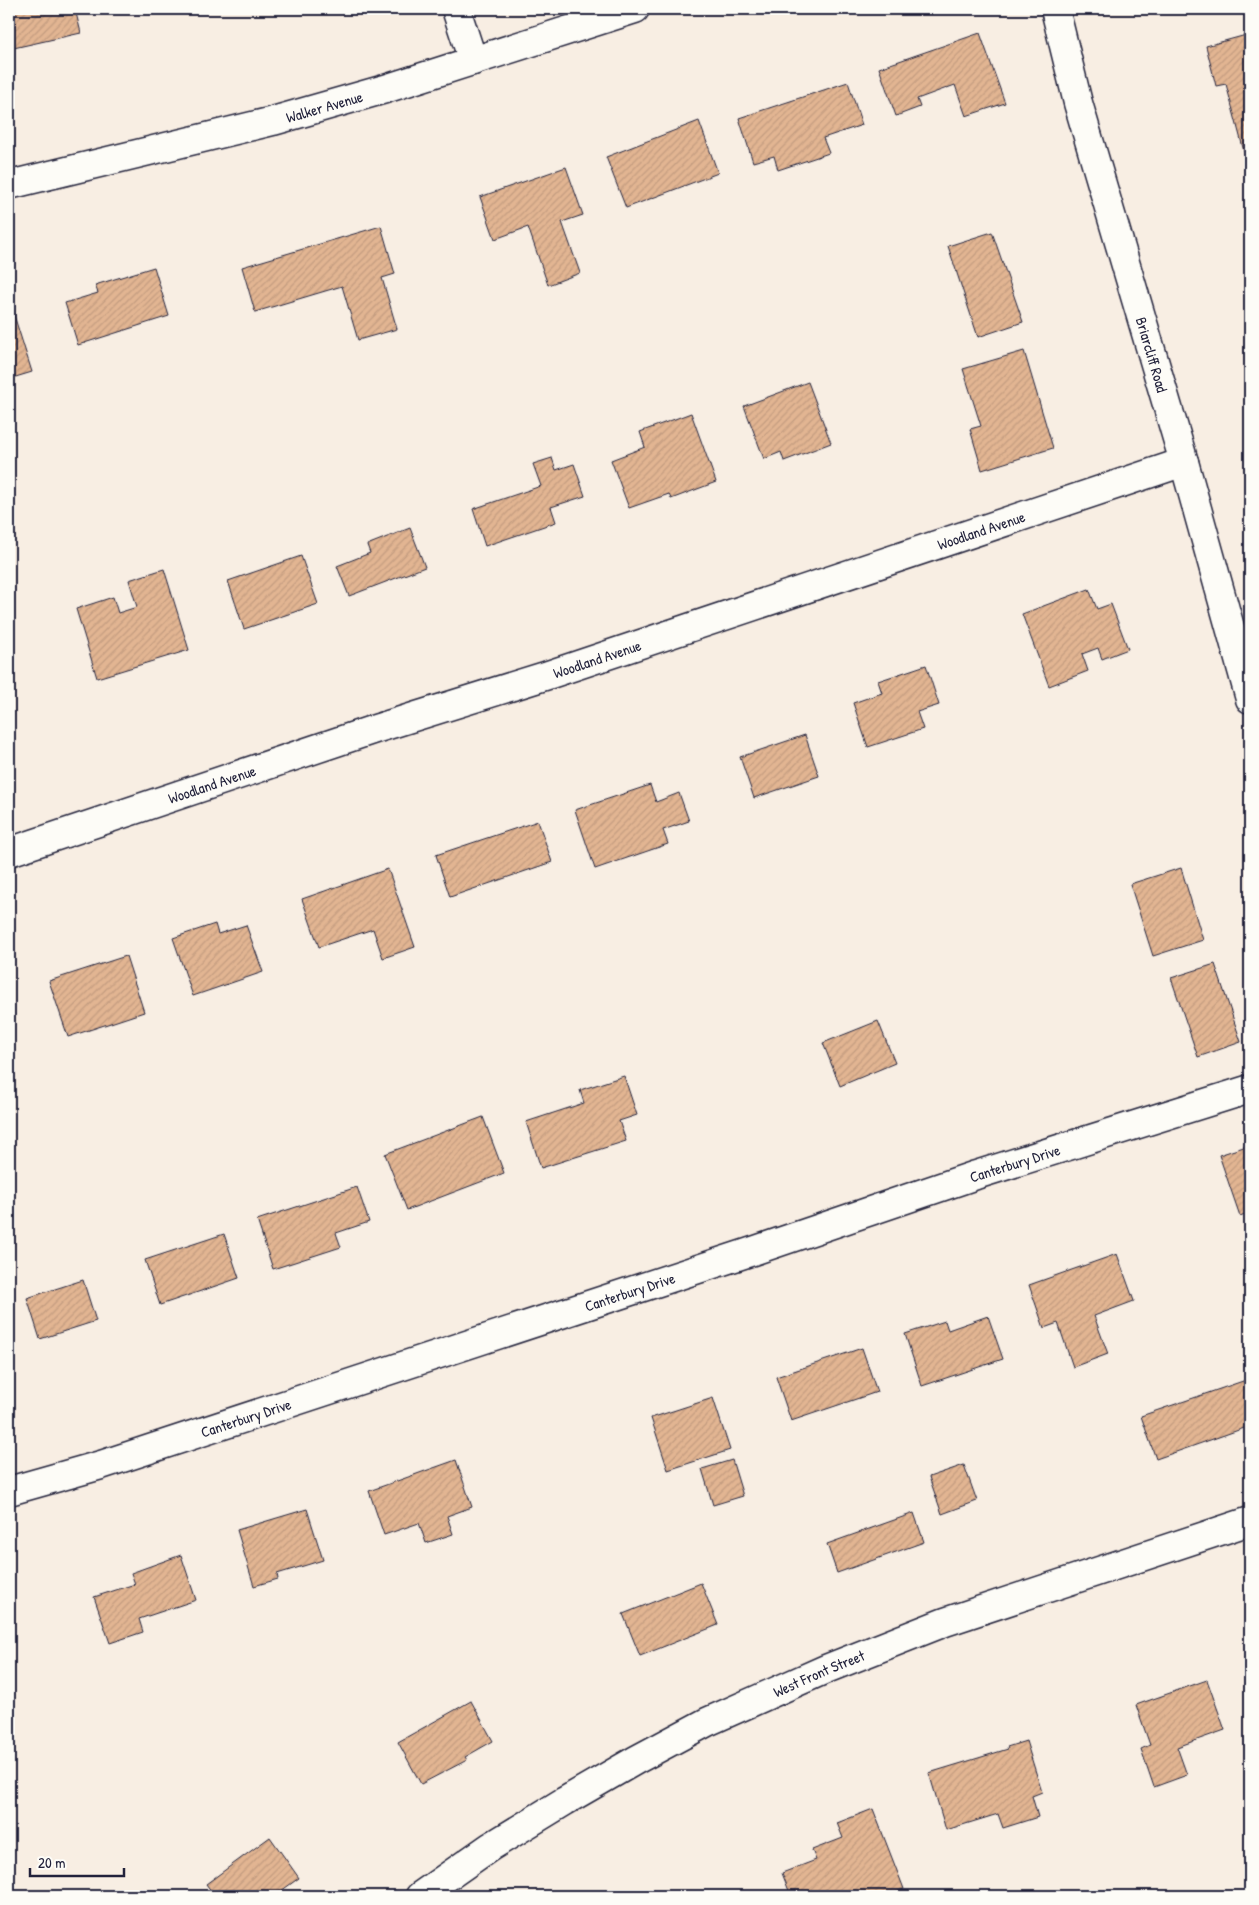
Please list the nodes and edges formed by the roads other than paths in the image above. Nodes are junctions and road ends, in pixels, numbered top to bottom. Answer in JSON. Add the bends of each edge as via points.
{"nodes":[{"id":1,"x":456,"y":9,"type":"edge"},
{"id":2,"x":635,"y":9,"type":"edge"},
{"id":3,"x":1055,"y":9,"type":"edge"},
{"id":4,"x":473,"y":61,"type":"junction"},
{"id":5,"x":9,"y":185,"type":"edge"},
{"id":6,"x":1184,"y":462,"type":"junction"},
{"id":7,"x":1250,"y":699,"type":"edge"},
{"id":8,"x":9,"y":852,"type":"edge"},
{"id":9,"x":1250,"y":1090,"type":"edge"},
{"id":10,"x":9,"y":1491,"type":"edge"},
{"id":11,"x":1250,"y":1521,"type":"edge"},
{"id":12,"x":420,"y":1896,"type":"edge"}],
"edges":[{"from":1,"to":4,"type":"street"},
{"from":2,"to":4,"type":"street","name":"Walker Avenue"},
{"from":3,"to":6,"type":"street","name":"Briarcliff Road","via":[[1107,205]]},
{"from":4,"to":5,"type":"street","name":"Walker Avenue","via":[[273,121]]},
{"from":6,"to":7,"type":"street","name":"Briarcliff Road"},
{"from":6,"to":8,"type":"street","name":"Woodland Avenue"},
{"from":9,"to":10,"type":"street","name":"Canterbury Drive","via":[[976,1175],[111,1462]]},
{"from":11,"to":12,"type":"street","name":"West Front Street","via":[[945,1622],[826,1669],[707,1722],[565,1801],[490,1847]]}]}
